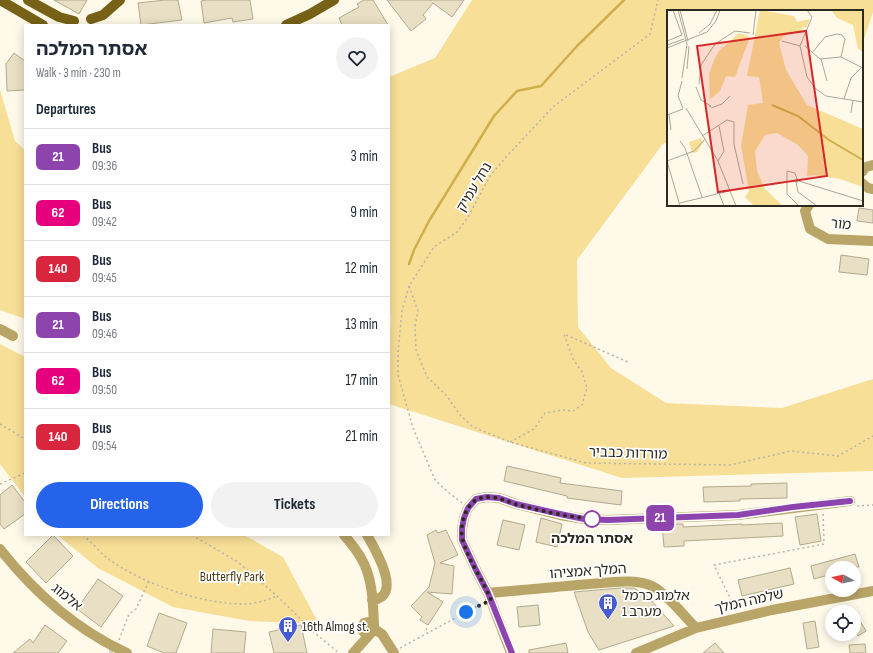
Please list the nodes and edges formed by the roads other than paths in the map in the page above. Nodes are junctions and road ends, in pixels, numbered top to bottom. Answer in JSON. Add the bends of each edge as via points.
{"nodes":[{"id":1,"x":0,"y":0,"type":"edge"},
{"id":2,"x":28,"y":0,"type":"edge"},
{"id":3,"x":120,"y":0,"type":"edge"},
{"id":4,"x":334,"y":0,"type":"edge"},
{"id":5,"x":95,"y":22,"type":"edge"},
{"id":6,"x":72,"y":23,"type":"edge"},
{"id":7,"x":41,"y":24,"type":"edge"},
{"id":8,"x":288,"y":24,"type":"edge"},
{"id":9,"x":873,"y":165,"type":"edge"},
{"id":10,"x":863,"y":171,"type":"edge"},
{"id":11,"x":863,"y":184,"type":"edge"},
{"id":12,"x":873,"y":189,"type":"edge"},
{"id":13,"x":808,"y":206,"type":"edge"},
{"id":14,"x":873,"y":241,"type":"edge"},
{"id":15,"x":0,"y":330,"type":"edge"},
{"id":16,"x":0,"y":337,"type":"edge"},
{"id":17,"x":850,"y":501,"type":"road end"},
{"id":18,"x":345,"y":536,"type":"edge"},
{"id":19,"x":368,"y":536,"type":"edge"},
{"id":20,"x":0,"y":549,"type":"edge"},
{"id":21,"x":873,"y":591,"type":"edge"},
{"id":22,"x":490,"y":596,"type":"junction"},
{"id":23,"x":372,"y":602,"type":"junction"},
{"id":24,"x":363,"y":626,"type":"junction"},
{"id":25,"x":696,"y":628,"type":"junction"},
{"id":26,"x":373,"y":630,"type":"junction"},
{"id":27,"x":354,"y":652,"type":"edge"},
{"id":28,"x":394,"y":652,"type":"edge"},
{"id":29,"x":127,"y":653,"type":"edge"},
{"id":30,"x":512,"y":653,"type":"edge"},
{"id":31,"x":636,"y":653,"type":"edge"}],
"edges":[{"from":1,"to":7,"type":"main road"},
{"from":2,"to":6,"type":"main road"},
{"from":3,"to":5,"type":"main road"},
{"from":4,"to":8,"type":"main road"},
{"from":5,"to":6,"type":"main road","via":[[83,18]]},
{"from":9,"to":10,"type":"street"},
{"from":11,"to":12,"type":"street"},
{"from":13,"to":14,"type":"street","name":"מור","via":[[805,211],[810,229],[828,240]]},
{"from":15,"to":16,"type":"street","via":[[13,336]]},
{"from":17,"to":22,"type":"street","via":[[738,515],[608,520],[584,519],[499,498],[476,499],[464,518],[462,540]]},
{"from":18,"to":23,"type":"street","via":[[361,558],[370,580]]},
{"from":19,"to":23,"type":"street","via":[[382,562],[387,583],[384,595]]},
{"from":20,"to":29,"type":"street","name":"אלמוג","via":[[17,571],[53,605],[86,629]]},
{"from":21,"to":25,"type":"street","name":"שלמה המלך","via":[[772,610]]},
{"from":22,"to":25,"type":"street","name":"המלך אמציהו","via":[[588,584],[641,582],[662,594]]},
{"from":22,"to":30,"type":"street"},
{"from":23,"to":24,"type":"street"},
{"from":23,"to":26,"type":"street"},
{"from":24,"to":26,"type":"street","via":[[364,633]]},
{"from":24,"to":27,"type":"street"},
{"from":25,"to":31,"type":"street","name":"שלמה המלך"},
{"from":26,"to":27,"type":"street"},
{"from":26,"to":28,"type":"street","via":[[382,634]]}]}
